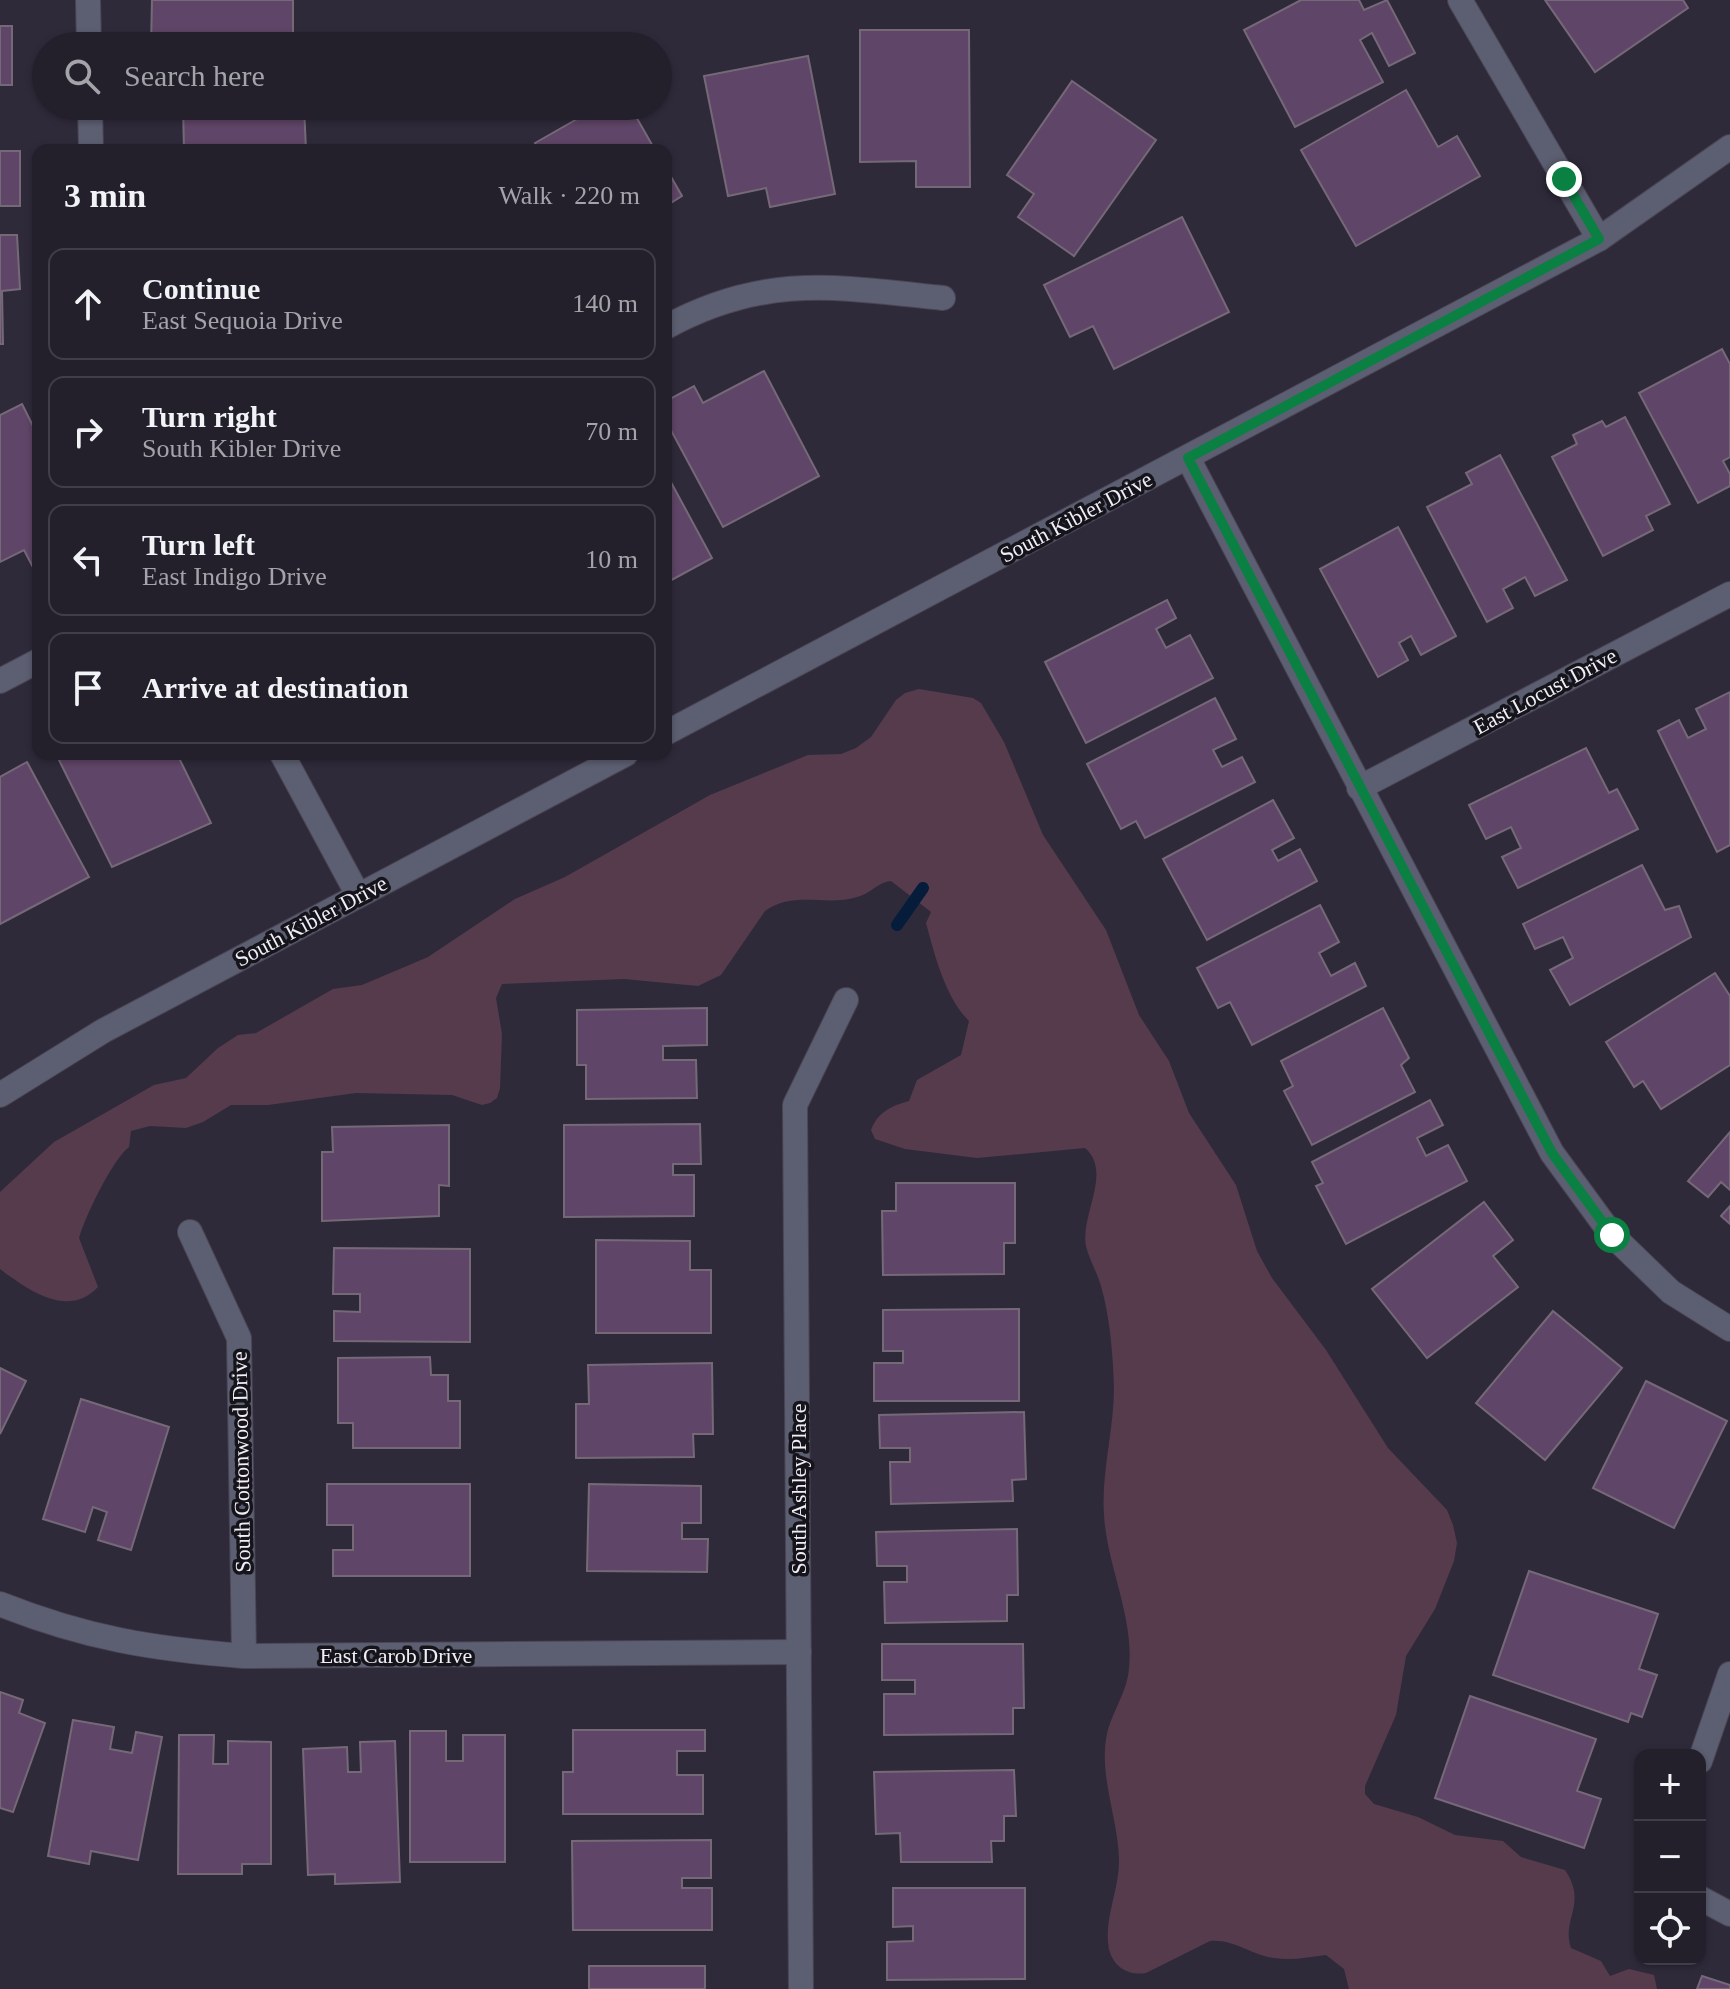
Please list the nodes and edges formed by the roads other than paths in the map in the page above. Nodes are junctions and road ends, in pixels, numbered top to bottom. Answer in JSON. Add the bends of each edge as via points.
{"nodes":[{"id":1,"x":88,"y":0,"type":"edge"},
{"id":2,"x":1460,"y":0,"type":"edge"},
{"id":3,"x":89,"y":32,"type":"edge"},
{"id":4,"x":90,"y":120,"type":"edge"},
{"id":5,"x":91,"y":144,"type":"edge"},
{"id":6,"x":1730,"y":147,"type":"edge"},
{"id":7,"x":1599,"y":239,"type":"junction"},
{"id":8,"x":943,"y":298,"type":"dead end"},
{"id":9,"x":672,"y":325,"type":"edge"},
{"id":10,"x":1188,"y":458,"type":"junction"},
{"id":11,"x":1730,"y":594,"type":"edge"},
{"id":12,"x":32,"y":664,"type":"edge"},
{"id":13,"x":0,"y":681,"type":"edge"},
{"id":14,"x":672,"y":730,"type":"edge"},
{"id":15,"x":285,"y":760,"type":"edge"},
{"id":16,"x":615,"y":760,"type":"edge"},
{"id":17,"x":1359,"y":788,"type":"junction"},
{"id":18,"x":358,"y":895,"type":"junction"},
{"id":19,"x":846,"y":1000,"type":"dead end"},
{"id":20,"x":0,"y":1095,"type":"edge"},
{"id":21,"x":190,"y":1232,"type":"dead end"},
{"id":22,"x":1730,"y":1329,"type":"edge"},
{"id":23,"x":0,"y":1604,"type":"edge"},
{"id":24,"x":799,"y":1652,"type":"junction"},
{"id":25,"x":244,"y":1656,"type":"junction"},
{"id":26,"x":1730,"y":1674,"type":"edge"},
{"id":27,"x":1704,"y":1749,"type":"edge"},
{"id":28,"x":1706,"y":1901,"type":"edge"},
{"id":29,"x":1730,"y":1914,"type":"edge"},
{"id":30,"x":801,"y":1989,"type":"edge"}],
"edges":[{"from":1,"to":3,"type":"street"},
{"from":2,"to":7,"type":"street"},
{"from":4,"to":5,"type":"street"},
{"from":6,"to":7,"type":"street","name":"South Kibler Drive"},
{"from":7,"to":10,"type":"street","name":"South Kibler Drive"},
{"from":8,"to":9,"type":"street","via":[[817,285],[753,292]]},
{"from":10,"to":14,"type":"street","name":"South Kibler Drive"},
{"from":10,"to":17,"type":"street"},
{"from":11,"to":17,"type":"street","name":"East Locust Drive"},
{"from":12,"to":13,"type":"street"},
{"from":15,"to":18,"type":"street"},
{"from":16,"to":18,"type":"street","name":"South Kibler Drive"},
{"from":17,"to":22,"type":"street","via":[[1552,1153],[1612,1235],[1671,1292]]},
{"from":18,"to":20,"type":"street","name":"South Kibler Drive","via":[[103,1031]]},
{"from":19,"to":24,"type":"street","name":"South Ashley Place","via":[[795,1105]]},
{"from":21,"to":25,"type":"street","name":"South Cottonwood Drive","via":[[239,1338]]},
{"from":23,"to":25,"type":"street","name":"East Carob Drive","via":[[54,1626],[152,1649]]},
{"from":24,"to":25,"type":"street","name":"East Carob Drive"},
{"from":24,"to":30,"type":"street","name":"South Ashley Place"},
{"from":26,"to":27,"type":"street"},
{"from":28,"to":29,"type":"street"}]}
